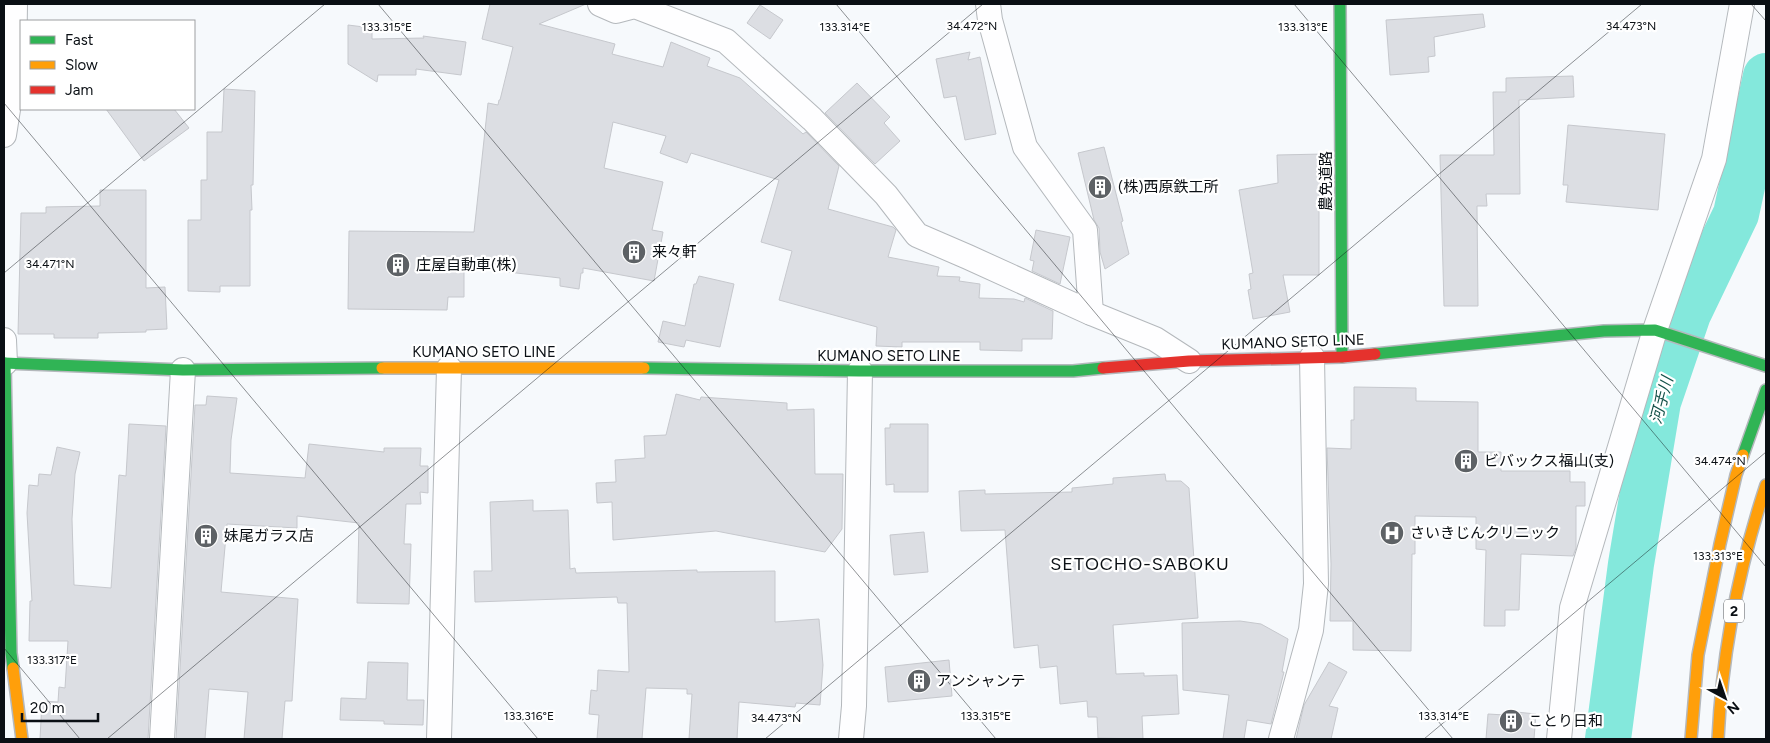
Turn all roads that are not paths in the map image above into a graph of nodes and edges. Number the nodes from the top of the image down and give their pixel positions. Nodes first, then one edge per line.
1 (15, 4) edge
2 (600, 4) edge
3 (988, 4) edge
4 (1340, 4) edge
5 (1742, 4) edge
6 (4, 135) edge
7 (1092, 313) junction
8 (1655, 330) junction
9 (4, 355) edge
10 (1312, 357) junction
11 (1342, 357) junction
12 (1189, 361) junction
13 (1766, 366) edge
14 (449, 368) junction
15 (183, 370) junction
16 (860, 371) junction
17 (1766, 390) edge
18 (1766, 485) edge
19 (22, 739) edge
20 (162, 739) edge
21 (438, 739) edge
22 (851, 739) edge
23 (1281, 739) edge
24 (1559, 739) edge
25 (1691, 739) edge
26 (1718, 739) edge

1 - 6 street
2 - 7 street
3 - 7 street
4 - 11 main road, 農免道路
5 - 8 street
7 - 12 street
8 - 11 main road, KUMANO SETO LINE
8 - 13 main road, KUMANO SETO LINE
8 - 24 street
9 - 15 main road, KUMANO SETO LINE
9 - 19 main road
10 - 11 main road, KUMANO SETO LINE
10 - 12 main road, KUMANO SETO LINE
10 - 23 street
12 - 16 main road, KUMANO SETO LINE
14 - 15 main road, KUMANO SETO LINE
14 - 16 main road, KUMANO SETO LINE
14 - 21 street
15 - 20 street
16 - 22 street
17 - 25 main road, 2
18 - 26 main road, 2

